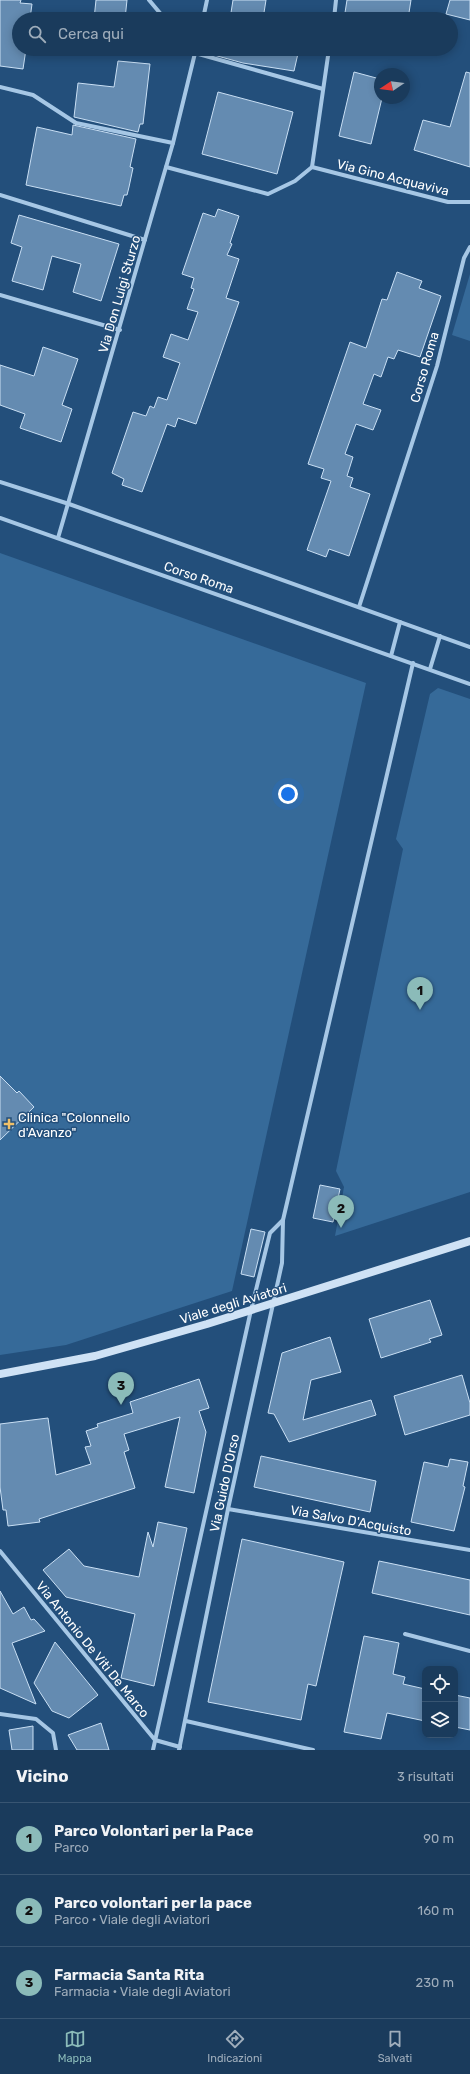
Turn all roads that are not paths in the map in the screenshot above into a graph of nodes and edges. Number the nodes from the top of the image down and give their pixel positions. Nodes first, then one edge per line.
1 (149, 0) edge
2 (207, 0) edge
3 (336, 0) edge
4 (159, 12) edge
5 (204, 12) edge
6 (335, 12) edge
7 (194, 56) edge
8 (211, 56) edge
9 (328, 56) edge
10 (0, 87) edge
11 (323, 90) junction
12 (173, 143) junction
13 (166, 167) junction
14 (312, 167) junction
15 (0, 195) edge
16 (470, 202) edge
17 (145, 240) junction
18 (470, 247) edge
19 (0, 295) edge
20 (120, 330) junction
21 (0, 482) edge
22 (69, 504) junction
23 (0, 518) edge
24 (58, 538) junction
25 (358, 608) junction
26 (400, 622) junction
27 (440, 636) junction
28 (470, 647) edge
29 (391, 656) junction
30 (413, 664) junction
31 (430, 669) junction
32 (470, 684) edge
33 (283, 1220) junction
34 (470, 1241) edge
35 (272, 1304) junction
36 (251, 1310) junction
37 (0, 1374) edge
38 (228, 1509) junction
39 (470, 1550) edge
40 (0, 1551) edge
41 (405, 1634) dead end
42 (470, 1650) edge
43 (0, 1714) edge
44 (186, 1721) junction
45 (155, 1740) junction
46 (180, 1749) edge
47 (56, 1750) edge
48 (153, 1750) edge
49 (313, 1750) edge

1 - 4 street
2 - 5 street
3 - 6 street
7 - 12 street, Via Don Luigi Sturzo
8 - 11 street
9 - 11 street
10 - 12 street
11 - 14 street
12 - 13 street, Via Don Luigi Sturzo
13 - 14 street
13 - 17 street, Via Don Luigi Sturzo
14 - 16 street, Via Gino Acquaviva
15 - 17 street
17 - 20 street, Via Don Luigi Sturzo
18 - 25 street, Corso Roma
19 - 20 street
20 - 22 street, Via Don Luigi Sturzo
21 - 22 street, Corso Roma
22 - 24 street, Via Don Luigi Sturzo
22 - 25 street, Corso Roma
23 - 24 street, Corso Roma
24 - 29 street, Corso Roma
25 - 26 street, Corso Roma
26 - 27 street, Corso Roma
26 - 29 street
27 - 28 street, Corso Roma
27 - 31 street
29 - 30 street, Corso Roma
30 - 31 street, Corso Roma
30 - 33 street, Via Guido D'Orso
31 - 32 street, Corso Roma
33 - 35 street, Via Guido D'Orso
33 - 36 street, Via Guido D'Orso
34 - 35 main road, Viale degli Aviatori
35 - 36 main road, Viale degli Aviatori
35 - 38 street, Via Guido D'Orso
36 - 37 main road, Viale degli Aviatori
36 - 45 street, Via Guido D'Orso
38 - 39 street, Via Salvo D'Acquisto
38 - 44 street, Via Guido D'Orso
40 - 45 street, Via Antonio De Viti De Marco
41 - 42 street
43 - 47 street
44 - 46 street, Via Guido D'Orso
44 - 49 street
45 - 46 street
45 - 48 street, Via Guido D'Orso

